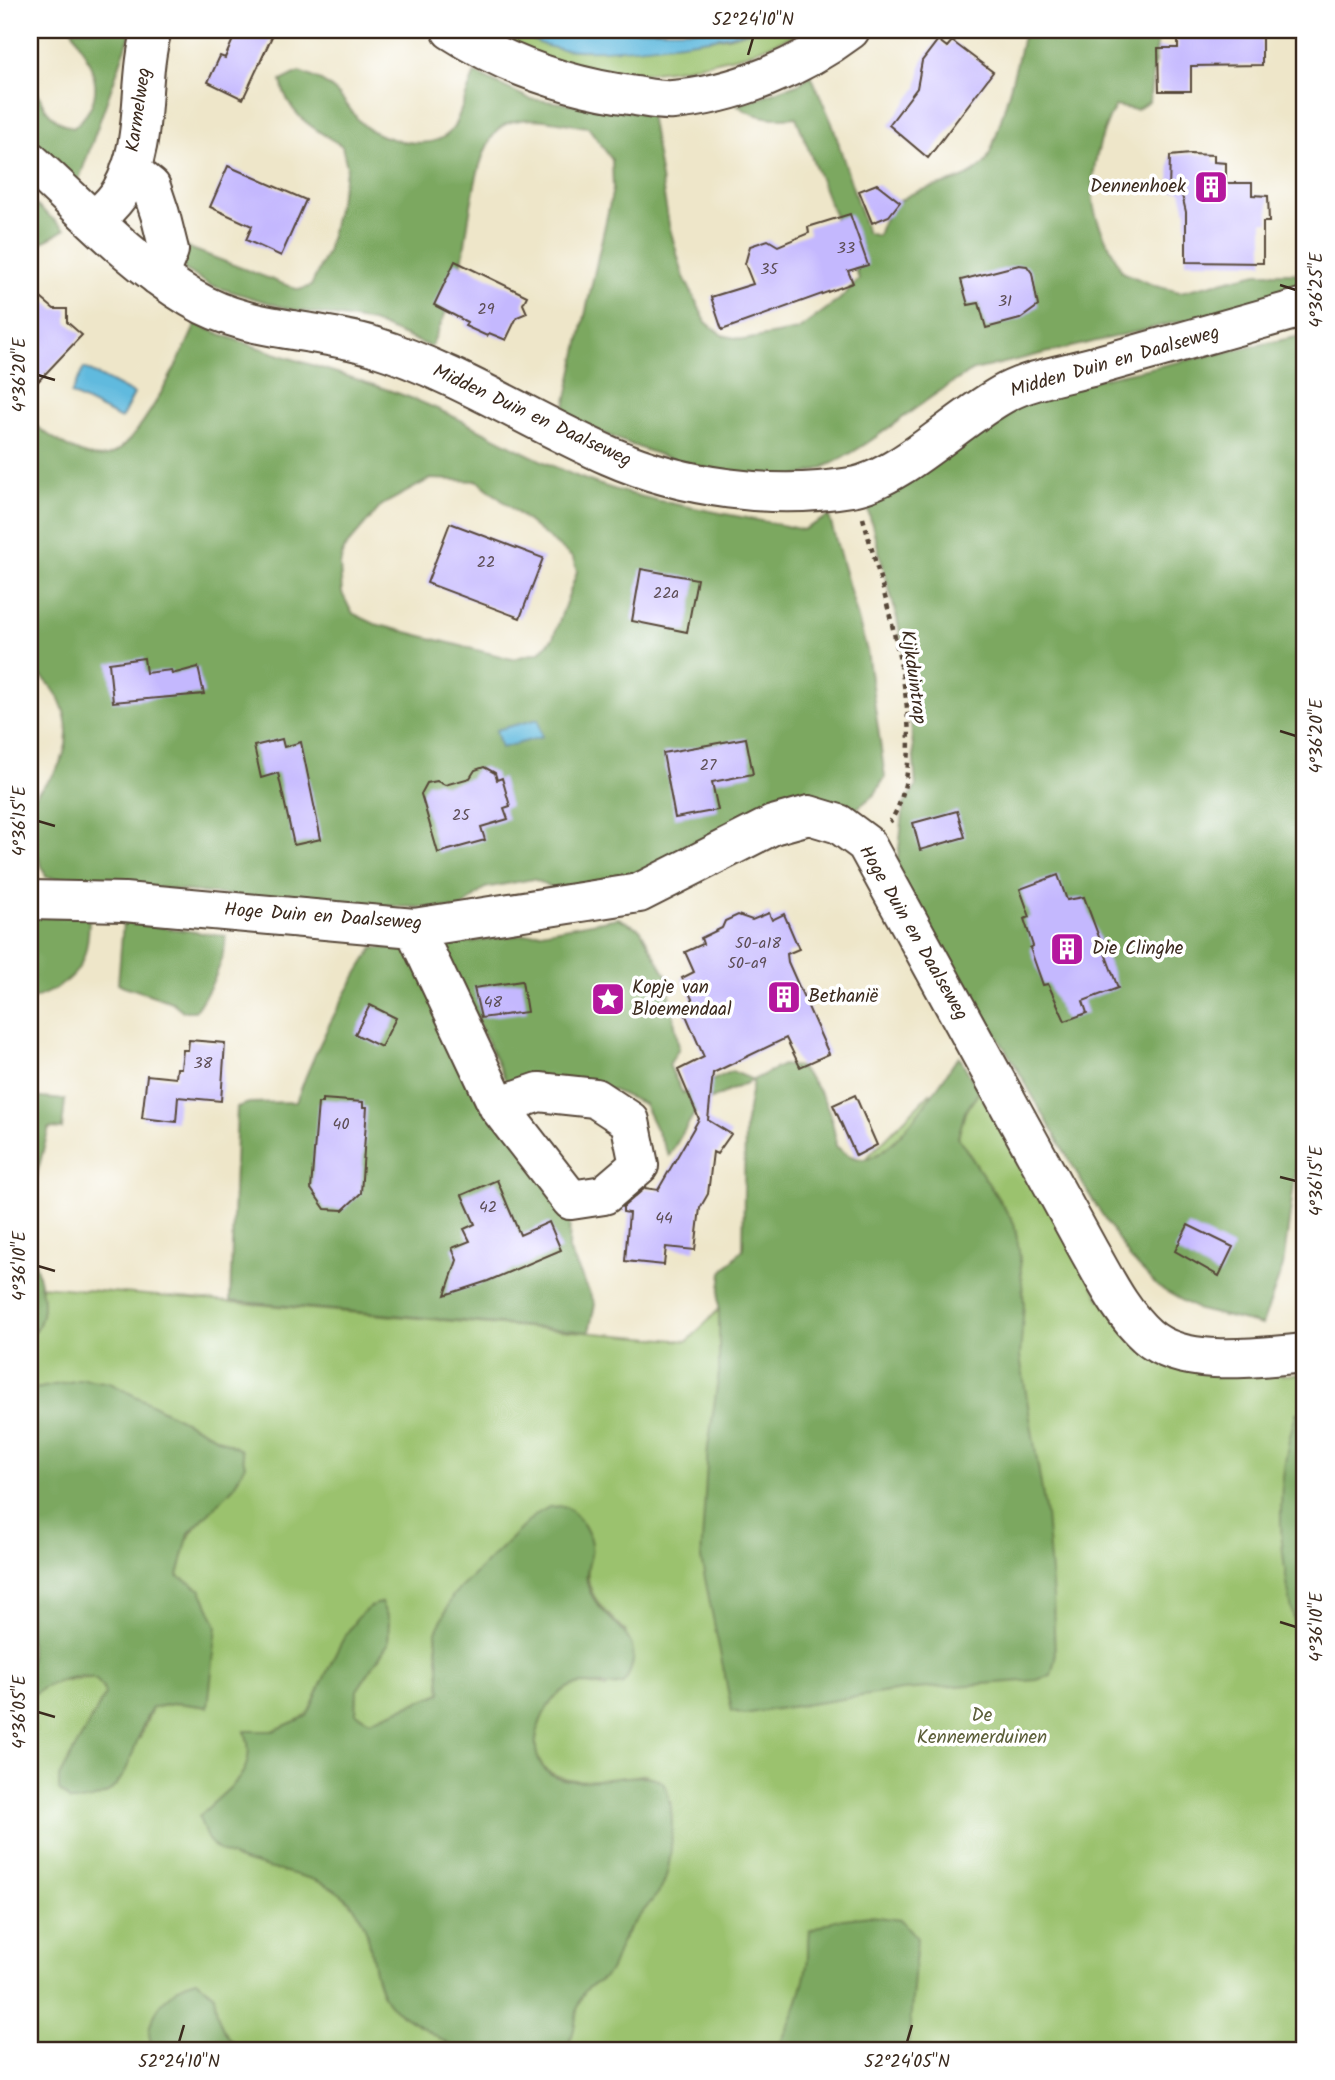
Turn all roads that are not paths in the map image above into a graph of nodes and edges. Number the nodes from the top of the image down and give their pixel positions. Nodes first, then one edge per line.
1 (152, 30) edge
2 (451, 30) edge
3 (850, 30) edge
4 (30, 161) edge
5 (130, 170) junction
6 (95, 220) junction
7 (158, 276) junction
8 (1305, 307) edge
9 (30, 900) edge
10 (414, 928) junction
11 (498, 1106) dead end
12 (1305, 1353) edge

1 - 5 street, Karmelweg
2 - 3 street
4 - 6 street, Midden Duin en Daalseweg
5 - 6 street, Karmelweg
5 - 7 street
6 - 7 street, Midden Duin en Daalseweg
7 - 8 street, Midden Duin en Daalseweg
9 - 10 street, Hoge Duin en Daalseweg
10 - 11 street
10 - 12 street, Hoge Duin en Daalseweg

